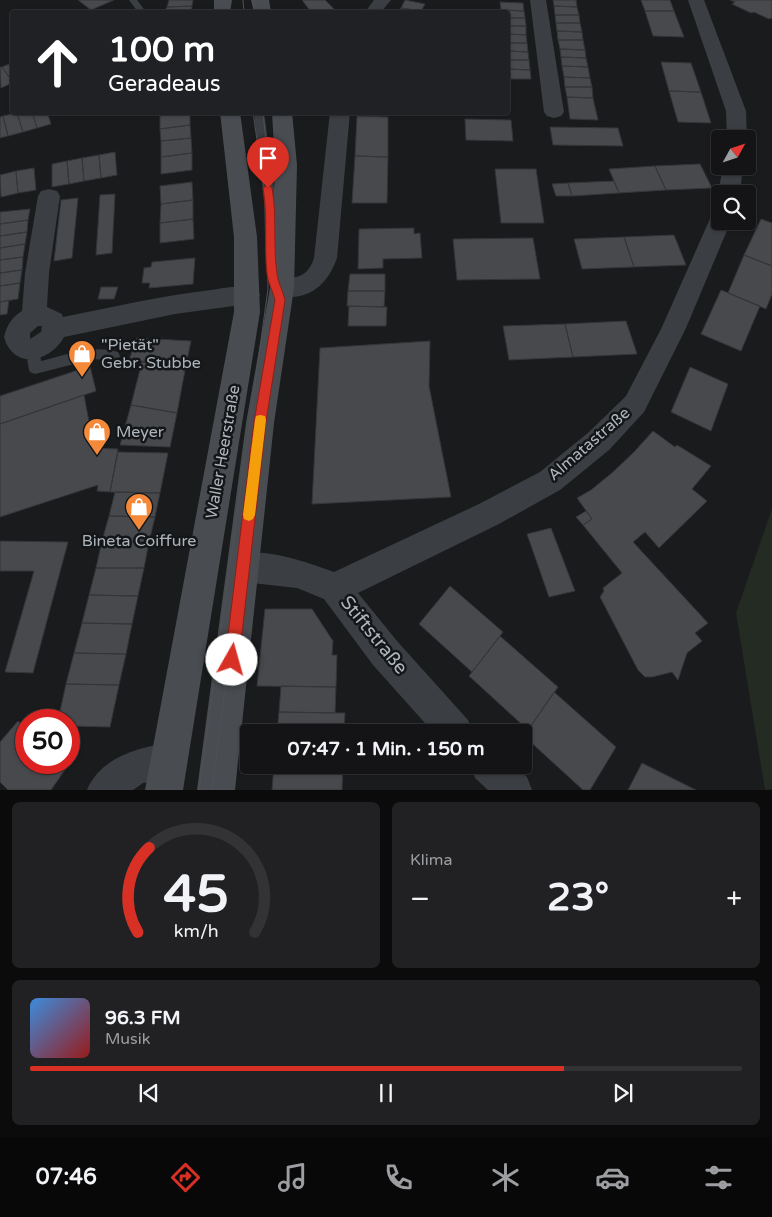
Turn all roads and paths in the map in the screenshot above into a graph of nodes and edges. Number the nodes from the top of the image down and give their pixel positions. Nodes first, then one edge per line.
1 (538, 0) edge
2 (696, 0) edge
3 (554, 112) dead end
4 (230, 115) edge
5 (258, 115) edge
6 (282, 115) edge
7 (340, 115) edge
8 (737, 130) edge
9 (49, 196) dead end
10 (716, 230) edge
11 (278, 288) junction
12 (248, 295) junction
13 (34, 316) junction
14 (55, 329) junction
15 (34, 348) junction
16 (113, 356) dead end
17 (243, 567) junction
18 (336, 588) junction
19 (449, 724) edge
20 (497, 774) edge
21 (166, 775) edge
22 (105, 790) edge
23 (205, 790) edge
24 (216, 790) edge
25 (514, 790) edge

1 - 3 street
2 - 8 street
4 - 12 main road, Waller Heerstraße
5 - 11 lane
6 - 11 main road, Waller Heerstraße
7 - 11 street
9 - 13 street
10 - 18 street, Almatastraße
11 - 17 main road, Waller Heerstraße
11 - 23 lane
12 - 14 street
12 - 21 main road, Waller Heerstraße
13 - 14 street
13 - 15 street
14 - 15 street
15 - 16 lane
17 - 18 street, Stiftstraße
17 - 24 main road, Waller Heerstraße
18 - 19 street, Stiftstraße
20 - 25 street
21 - 22 street

